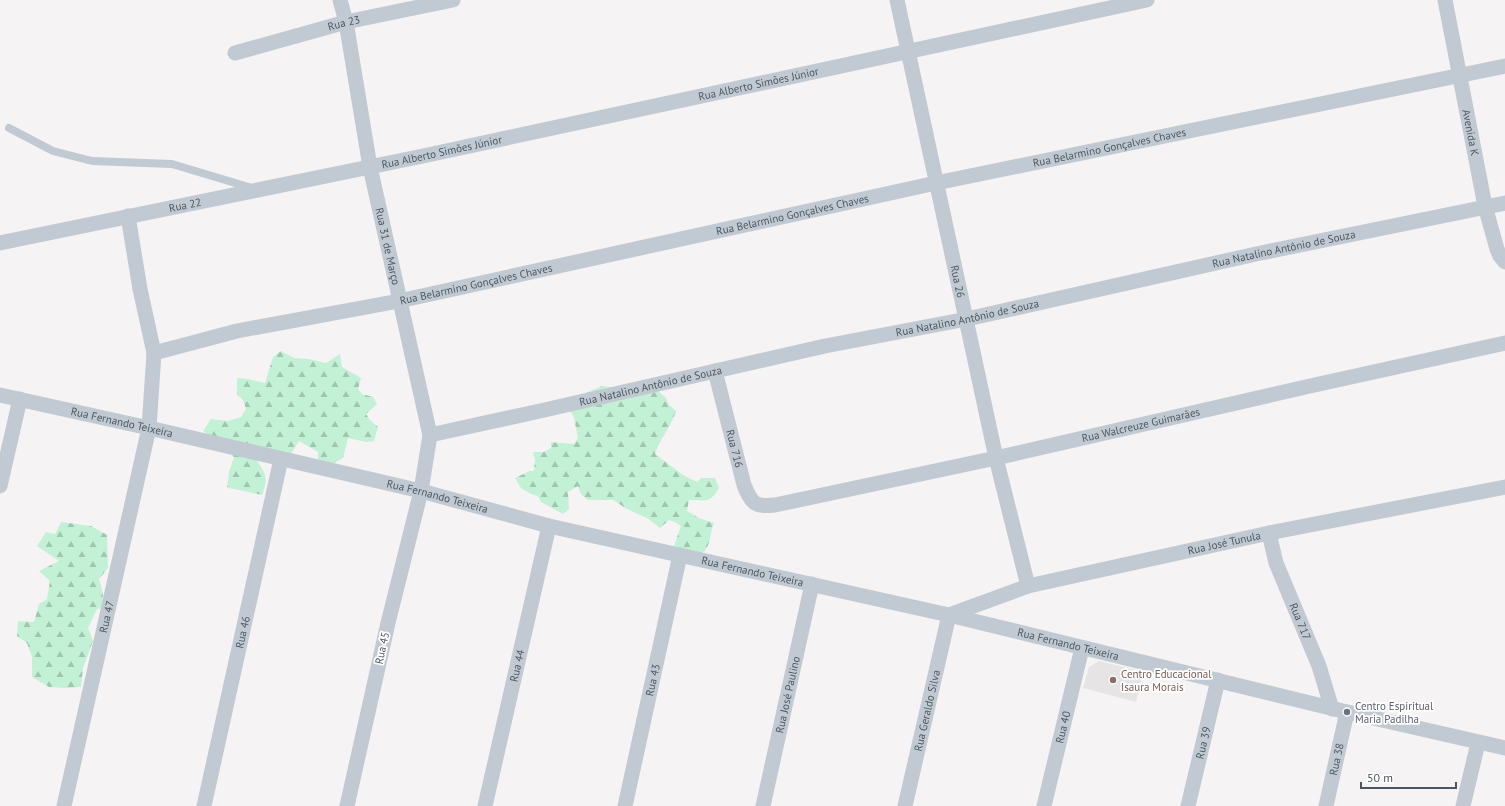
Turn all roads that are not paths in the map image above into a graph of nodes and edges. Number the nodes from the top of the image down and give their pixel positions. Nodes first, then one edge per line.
1 (340, 0) edge
2 (453, 0) edge
3 (897, 0) edge
4 (1148, 0) edge
5 (1445, 0) edge
6 (346, 22) junction
7 (909, 52) junction
8 (235, 53) dead end
9 (1505, 66) edge
10 (1459, 76) junction
11 (9, 128) dead end
12 (370, 167) junction
13 (936, 183) junction
14 (257, 190) junction
15 (1505, 203) edge
16 (1485, 206) junction
17 (128, 216) junction
18 (0, 243) edge
19 (1505, 262) edge
20 (399, 301) junction
21 (967, 319) junction
22 (1505, 343) edge
23 (154, 353) junction
24 (715, 372) junction
25 (0, 395) edge
26 (20, 399) junction
27 (149, 428) junction
28 (430, 435) junction
29 (996, 458) junction
30 (281, 459) junction
31 (0, 486) edge
32 (1505, 487) edge
33 (421, 491) junction
34 (775, 505) joint
35 (549, 526) junction
36 (1269, 533) junction
37 (680, 554) junction
38 (812, 584) junction
39 (1028, 586) junction
40 (949, 615) junction
41 (1082, 648) junction
42 (1218, 680) junction
43 (1332, 708) junction
44 (1347, 712) junction
45 (1478, 743) junction
46 (1505, 748) edge
47 (64, 806) edge
48 (204, 806) edge
49 (347, 806) edge
50 (485, 806) edge
51 (625, 806) edge
52 (763, 806) edge
53 (905, 806) edge
54 (1044, 806) edge
55 (1188, 806) edge
56 (1326, 806) edge
57 (1463, 806) edge

1 - 6 street, Rua 31 de Março
2 - 6 street, Rua 23
3 - 7 street, Rua 26
4 - 7 street, Rua Alberto Simões Júnior
5 - 10 street, Avenida K
6 - 8 street, Rua 23
6 - 12 street, Rua 31 de Março
7 - 12 street, Rua Alberto Simões Júnior
7 - 13 street, Rua 26
9 - 10 street, Rua Belarmino Gonçalves Chaves
10 - 13 street, Rua Belarmino Gonçalves Chaves
10 - 16 street, Avenida K
11 - 14 lane
12 - 14 street, Rua 22
12 - 20 street, Rua 31 de Março
13 - 20 street, Rua Belarmino Gonçalves Chaves
13 - 21 street, Rua 26
14 - 17 street, Rua 22
15 - 16 street, Rua Natalino Antônio de Souza
16 - 19 street, Avenida K
16 - 21 street, Rua Natalino Antônio de Souza
17 - 18 street, Rua 22
17 - 23 street
20 - 23 street, Rua Belarmino Gonçalves Chaves
20 - 28 street, Rua 31 de Março
21 - 24 street, Rua Natalino Antônio de Souza
21 - 29 street, Rua 26
22 - 29 street, Rua Walcreuze Guimarães
23 - 27 street
24 - 28 street, Rua Natalino Antônio de Souza
24 - 34 street, Rua 716
25 - 26 street, Rua Fernando Teixeira
26 - 27 street, Rua Fernando Teixeira
26 - 31 street
27 - 30 street, Rua Fernando Teixeira
27 - 47 street, Rua 47
28 - 33 street, Rua 31 de Março
29 - 34 street, Rua Walcreuze Guimarães
29 - 39 street, Rua 26
30 - 33 street, Rua Fernando Teixeira
30 - 48 street, Rua 46
32 - 36 street, Rua José Tunula
33 - 35 street, Rua Fernando Teixeira
33 - 49 street, Rua 45
35 - 37 street, Rua Fernando Teixeira
35 - 50 street, Rua 44
36 - 39 street, Rua José Tunula
36 - 43 street, Rua 717
37 - 38 street, Rua Fernando Teixeira
37 - 51 street, Rua 43
38 - 40 street, Rua Fernando Teixeira
38 - 52 street, Rua José Paulino
39 - 40 street, Rua José Tunula
40 - 41 street, Rua Fernando Teixeira
40 - 53 street, Rua Geraldo Silva
41 - 42 street, Rua Fernando Teixeira
41 - 54 street, Rua 40
42 - 43 street, Rua Fernando Teixeira
42 - 55 street, Rua 39
43 - 44 street, Rua Fernando Teixeira
44 - 45 street, Rua Fernando Teixeira
44 - 56 street, Rua 38
45 - 46 street, Rua Fernando Teixeira
45 - 57 street

